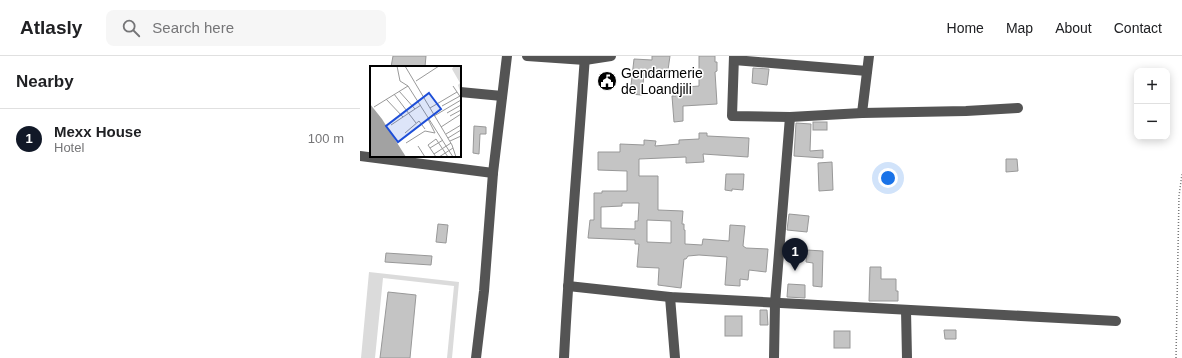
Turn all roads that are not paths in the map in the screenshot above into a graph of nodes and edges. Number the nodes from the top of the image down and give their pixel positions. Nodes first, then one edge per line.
1 (507, 56) edge
2 (527, 56) edge
3 (611, 56) edge
4 (869, 56) edge
5 (585, 58) edge
6 (734, 58) edge
7 (867, 71) junction
8 (461, 92) edge
9 (502, 96) junction
10 (1018, 108) dead end
11 (862, 113) junction
12 (790, 117) junction
13 (360, 156) edge
14 (492, 173) junction
15 (568, 286) junction
16 (670, 297) junction
17 (775, 303) junction
18 (906, 310) junction
19 (1116, 321) dead end
20 (476, 358) edge
21 (564, 358) edge
22 (675, 358) edge
23 (774, 358) edge
24 (907, 358) edge

1 - 9 street
2 - 5 street
3 - 5 street
4 - 7 street
5 - 15 street
6 - 7 street
6 - 12 street
7 - 11 street
8 - 9 street
9 - 14 street
10 - 11 street
11 - 12 street
12 - 17 street
13 - 14 street
14 - 20 street
15 - 16 street
15 - 21 street
16 - 17 street
16 - 22 street
17 - 18 street
17 - 23 street
18 - 19 street
18 - 24 street

